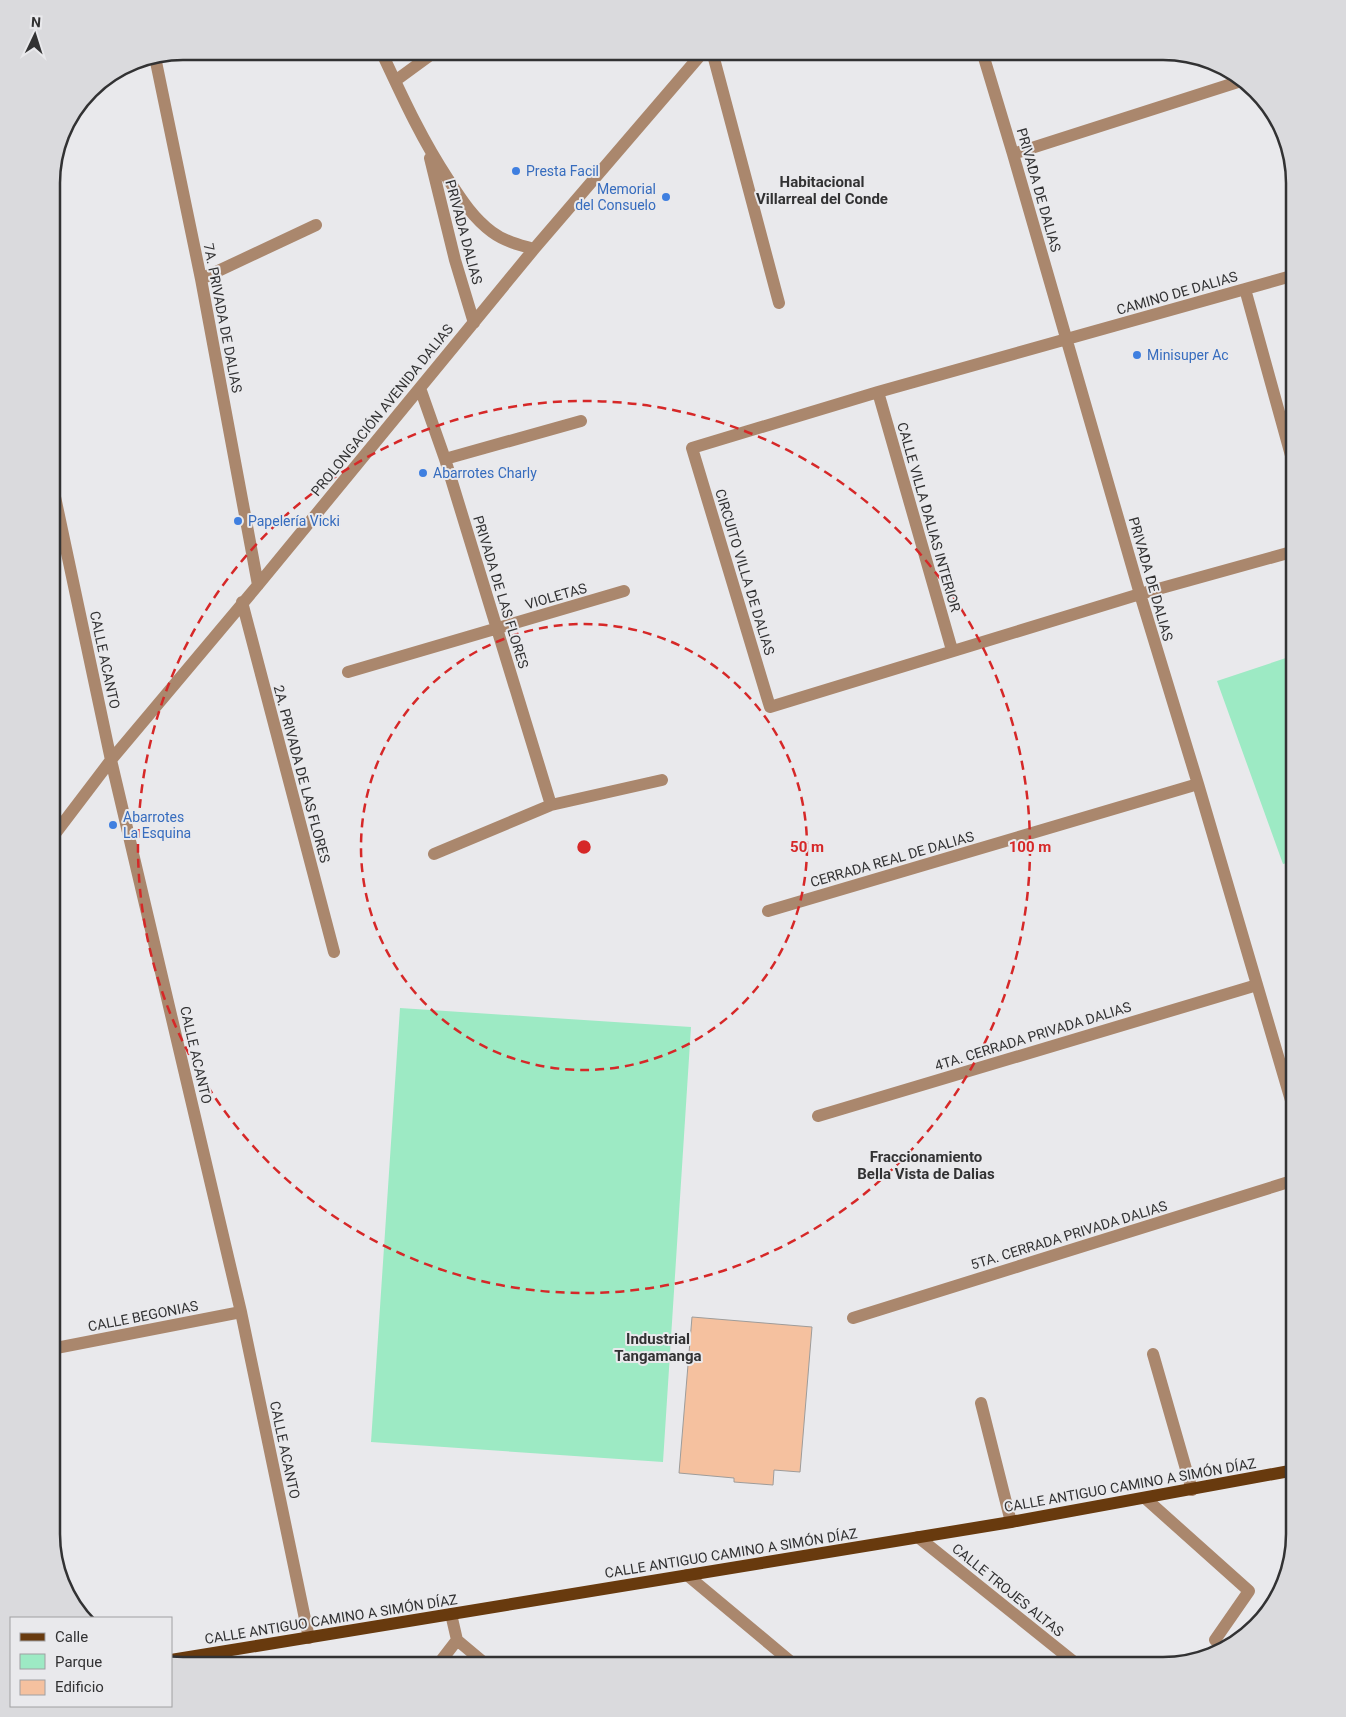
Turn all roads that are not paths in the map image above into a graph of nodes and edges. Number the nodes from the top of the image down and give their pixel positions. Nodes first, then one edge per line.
1 (385, 60) edge
2 (424, 60) edge
3 (696, 60) edge
4 (714, 60) edge
5 (984, 60) edge
6 (155, 63) edge
7 (395, 81) junction
8 (1235, 83) edge
9 (428, 148) junction
10 (1013, 154) junction
11 (316, 225) dead end
12 (534, 249) junction
13 (1286, 278) edge
14 (201, 280) junction
15 (1245, 289) junction
16 (779, 303) dead end
17 (474, 323) junction
18 (1066, 339) junction
19 (420, 388) junction
20 (878, 392) junction
21 (582, 421) dead end
22 (1286, 437) edge
23 (445, 459) junction
24 (60, 516) edge
25 (1286, 553) edge
26 (258, 585) junction
27 (624, 591) dead end
28 (1140, 594) junction
29 (242, 602) junction
30 (496, 629) junction
31 (952, 650) junction
32 (348, 672) dead end
33 (111, 760) junction
34 (662, 780) dead end
35 (1198, 784) junction
36 (551, 805) junction
37 (60, 827) edge
38 (434, 854) dead end
39 (768, 911) dead end
40 (334, 952) dead end
41 (1257, 985) junction
42 (1286, 1083) edge
43 (818, 1116) dead end
44 (1286, 1183) edge
45 (241, 1312) junction
46 (853, 1318) dead end
47 (60, 1348) edge
48 (1154, 1354) dead end
49 (981, 1403) dead end
50 (1286, 1472) edge
51 (1192, 1490) junction
52 (1145, 1498) junction
53 (1011, 1522) junction
54 (918, 1537) junction
55 (687, 1575) junction
56 (451, 1614) junction
57 (309, 1638) junction
58 (457, 1640) junction
59 (1215, 1640) dead end
60 (190, 1657) edge
61 (444, 1657) edge
62 (477, 1657) edge
63 (785, 1657) edge
64 (1068, 1657) edge

1 - 7 street, PRIVADA DALIAS
2 - 7 street
3 - 12 street, PROLONGACIÓN AVENIDA DALIAS
4 - 16 street
5 - 10 street, PRIVADA DE DALIAS
6 - 14 street, 7A. PRIVADA DE DALIAS
7 - 9 street, PRIVADA DALIAS
8 - 10 street
9 - 12 street, PRIVADA DALIAS
9 - 17 street, PRIVADA DALIAS
10 - 18 street, PRIVADA DE DALIAS
11 - 14 street
12 - 17 street, PROLONGACIÓN AVENIDA DALIAS
13 - 15 street, CAMINO DE DALIAS
14 - 26 street, 7A. PRIVADA DE DALIAS
15 - 18 street, CAMINO DE DALIAS
15 - 22 street
17 - 19 street, PROLONGACIÓN AVENIDA DALIAS
18 - 20 street, CIRCUITO VILLA DE DALIAS
18 - 28 street, PRIVADA DE DALIAS
19 - 23 street, PRIVADA DE LAS FLORES
19 - 26 street, PROLONGACIÓN AVENIDA DALIAS
20 - 31 street, CALLE VILLA DALIAS INTERIOR
20 - 31 street, CIRCUITO VILLA DE DALIAS
21 - 23 street
23 - 30 street, PRIVADA DE LAS FLORES
24 - 33 street, CALLE ACANTO
25 - 28 street, CIRCUITO VILLA DE DALIAS
26 - 29 street, PROLONGACIÓN AVENIDA DALIAS
27 - 30 street, VIOLETAS
28 - 31 street, CIRCUITO VILLA DE DALIAS
28 - 35 street, PRIVADA DE DALIAS
29 - 33 street, PROLONGACIÓN AVENIDA DALIAS
29 - 40 street, 2A. PRIVADA DE LAS FLORES
30 - 32 street, VIOLETAS
30 - 36 street, PRIVADA DE LAS FLORES
33 - 37 street, PROLONGACIÓN AVENIDA DALIAS
33 - 45 street, CALLE ACANTO
34 - 36 street
35 - 39 street, CERRADA REAL DE DALIAS
35 - 41 street, PRIVADA DE DALIAS
36 - 38 street
41 - 42 street, PRIVADA DE DALIAS
41 - 43 street, 4TA. CERRADA PRIVADA DALIAS
44 - 46 street, 5TA. CERRADA PRIVADA DALIAS
45 - 47 street, CALLE BEGONIAS
45 - 57 street, CALLE ACANTO
48 - 51 street
49 - 53 street
50 - 51 main road, CALLE ANTIGUO CAMINO A SIMÓN DÍAZ
51 - 52 main road, CALLE ANTIGUO CAMINO A SIMÓN DÍAZ
52 - 53 main road, CALLE ANTIGUO CAMINO A SIMÓN DÍAZ
52 - 59 street
53 - 54 main road, CALLE ANTIGUO CAMINO A SIMÓN DÍAZ
54 - 55 main road, CALLE ANTIGUO CAMINO A SIMÓN DÍAZ
54 - 64 street, CALLE TROJES ALTAS
55 - 56 main road, CALLE ANTIGUO CAMINO A SIMÓN DÍAZ
55 - 63 street
56 - 57 main road, CALLE ANTIGUO CAMINO A SIMÓN DÍAZ
56 - 58 street
57 - 60 main road, CALLE ANTIGUO CAMINO A SIMÓN DÍAZ
58 - 61 street
58 - 62 street

